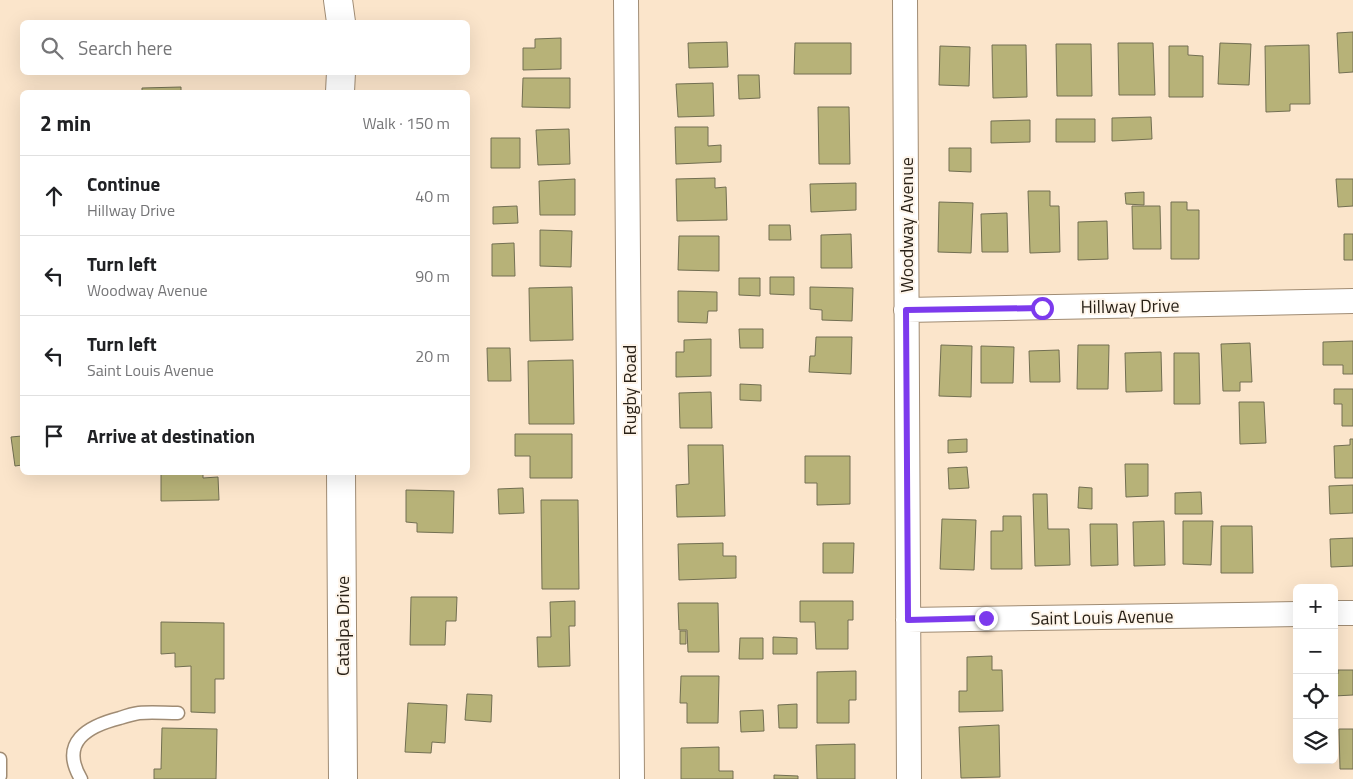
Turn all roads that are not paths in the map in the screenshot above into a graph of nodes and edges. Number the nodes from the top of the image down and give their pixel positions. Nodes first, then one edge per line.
1 (338, 0) edge
2 (626, 0) edge
3 (905, 0) edge
4 (341, 20) edge
5 (341, 75) edge
6 (340, 90) edge
7 (1353, 301) edge
8 (906, 310) junction
9 (341, 475) edge
10 (1338, 613) edge
11 (1353, 613) edge
12 (1293, 614) edge
13 (908, 620) junction
14 (178, 713) dead end
15 (0, 759) edge
16 (0, 776) edge
17 (81, 779) edge
18 (343, 779) edge
19 (632, 779) edge
20 (910, 779) edge

1 - 4 street
2 - 19 street, Rugby Road
3 - 8 street, Woodway Avenue
5 - 6 street
7 - 8 street, Hillway Drive
8 - 13 street, Woodway Avenue
9 - 18 street, Catalpa Drive
10 - 11 street
12 - 13 street, Saint Louis Avenue
13 - 20 street, Woodway Avenue
14 - 17 lane
15 - 16 lane

